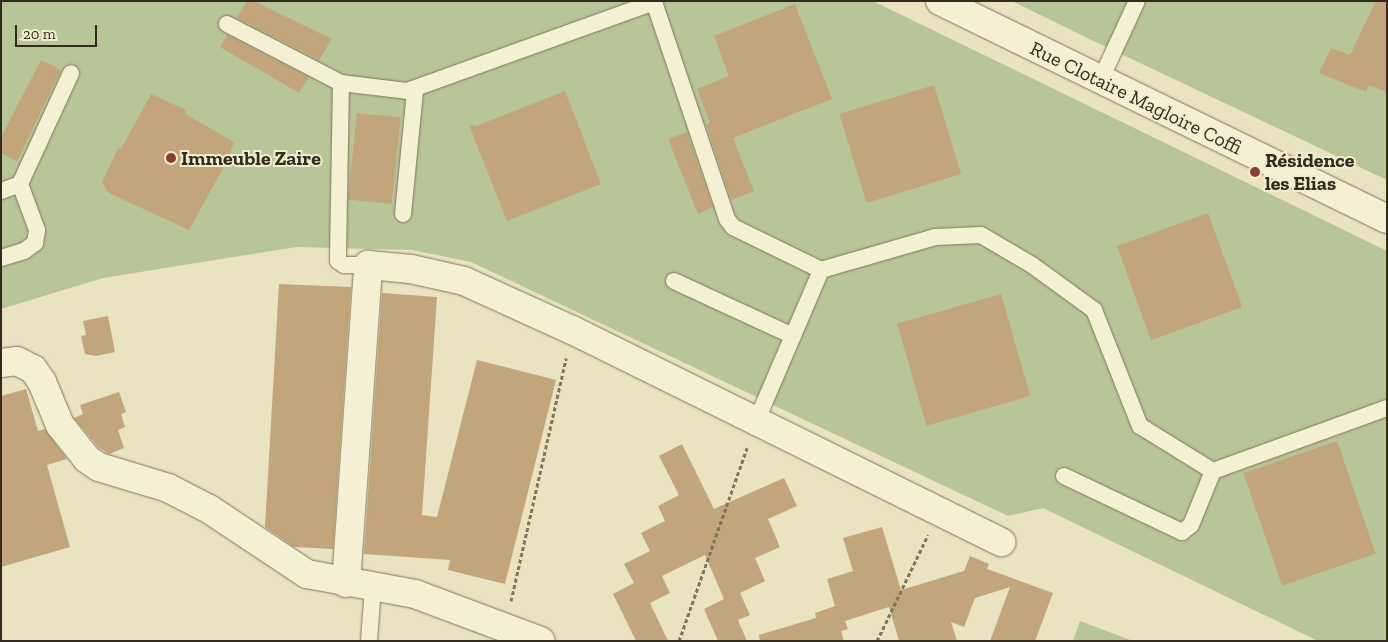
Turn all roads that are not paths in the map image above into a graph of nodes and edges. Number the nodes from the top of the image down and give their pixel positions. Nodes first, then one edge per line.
1 (940, 1) edge
2 (1137, 1) edge
3 (654, 2) edge
4 (227, 24) dead end
5 (71, 72) dead end
6 (1100, 81) junction
7 (341, 83) junction
8 (415, 91) junction
9 (20, 184) junction
10 (1, 191) edge
11 (403, 214) dead end
12 (1387, 219) edge
13 (1, 258) edge
14 (368, 265) junction
15 (821, 270) junction
16 (674, 281) dead end
17 (793, 336) junction
18 (1, 363) edge
19 (1387, 408) edge
20 (756, 422) junction
21 (1213, 471) junction
22 (1064, 476) dead end
23 (1000, 542) dead end
24 (346, 583) junction
25 (373, 587) junction
26 (369, 641) edge
27 (541, 641) edge

1 - 6 street, Rue Clotaire Magloire Coffi
2 - 6 lane
3 - 8 lane
3 - 15 lane
4 - 7 lane
5 - 9 lane
6 - 12 street, Rue Clotaire Magloire Coffi
7 - 8 lane
7 - 14 lane
8 - 11 lane
9 - 10 lane
9 - 13 lane
14 - 20 street
14 - 24 street
15 - 17 lane
15 - 21 lane
16 - 17 lane
17 - 20 lane
18 - 24 street
19 - 21 lane
20 - 23 street
21 - 22 lane
24 - 25 street
25 - 26 lane
25 - 27 street

